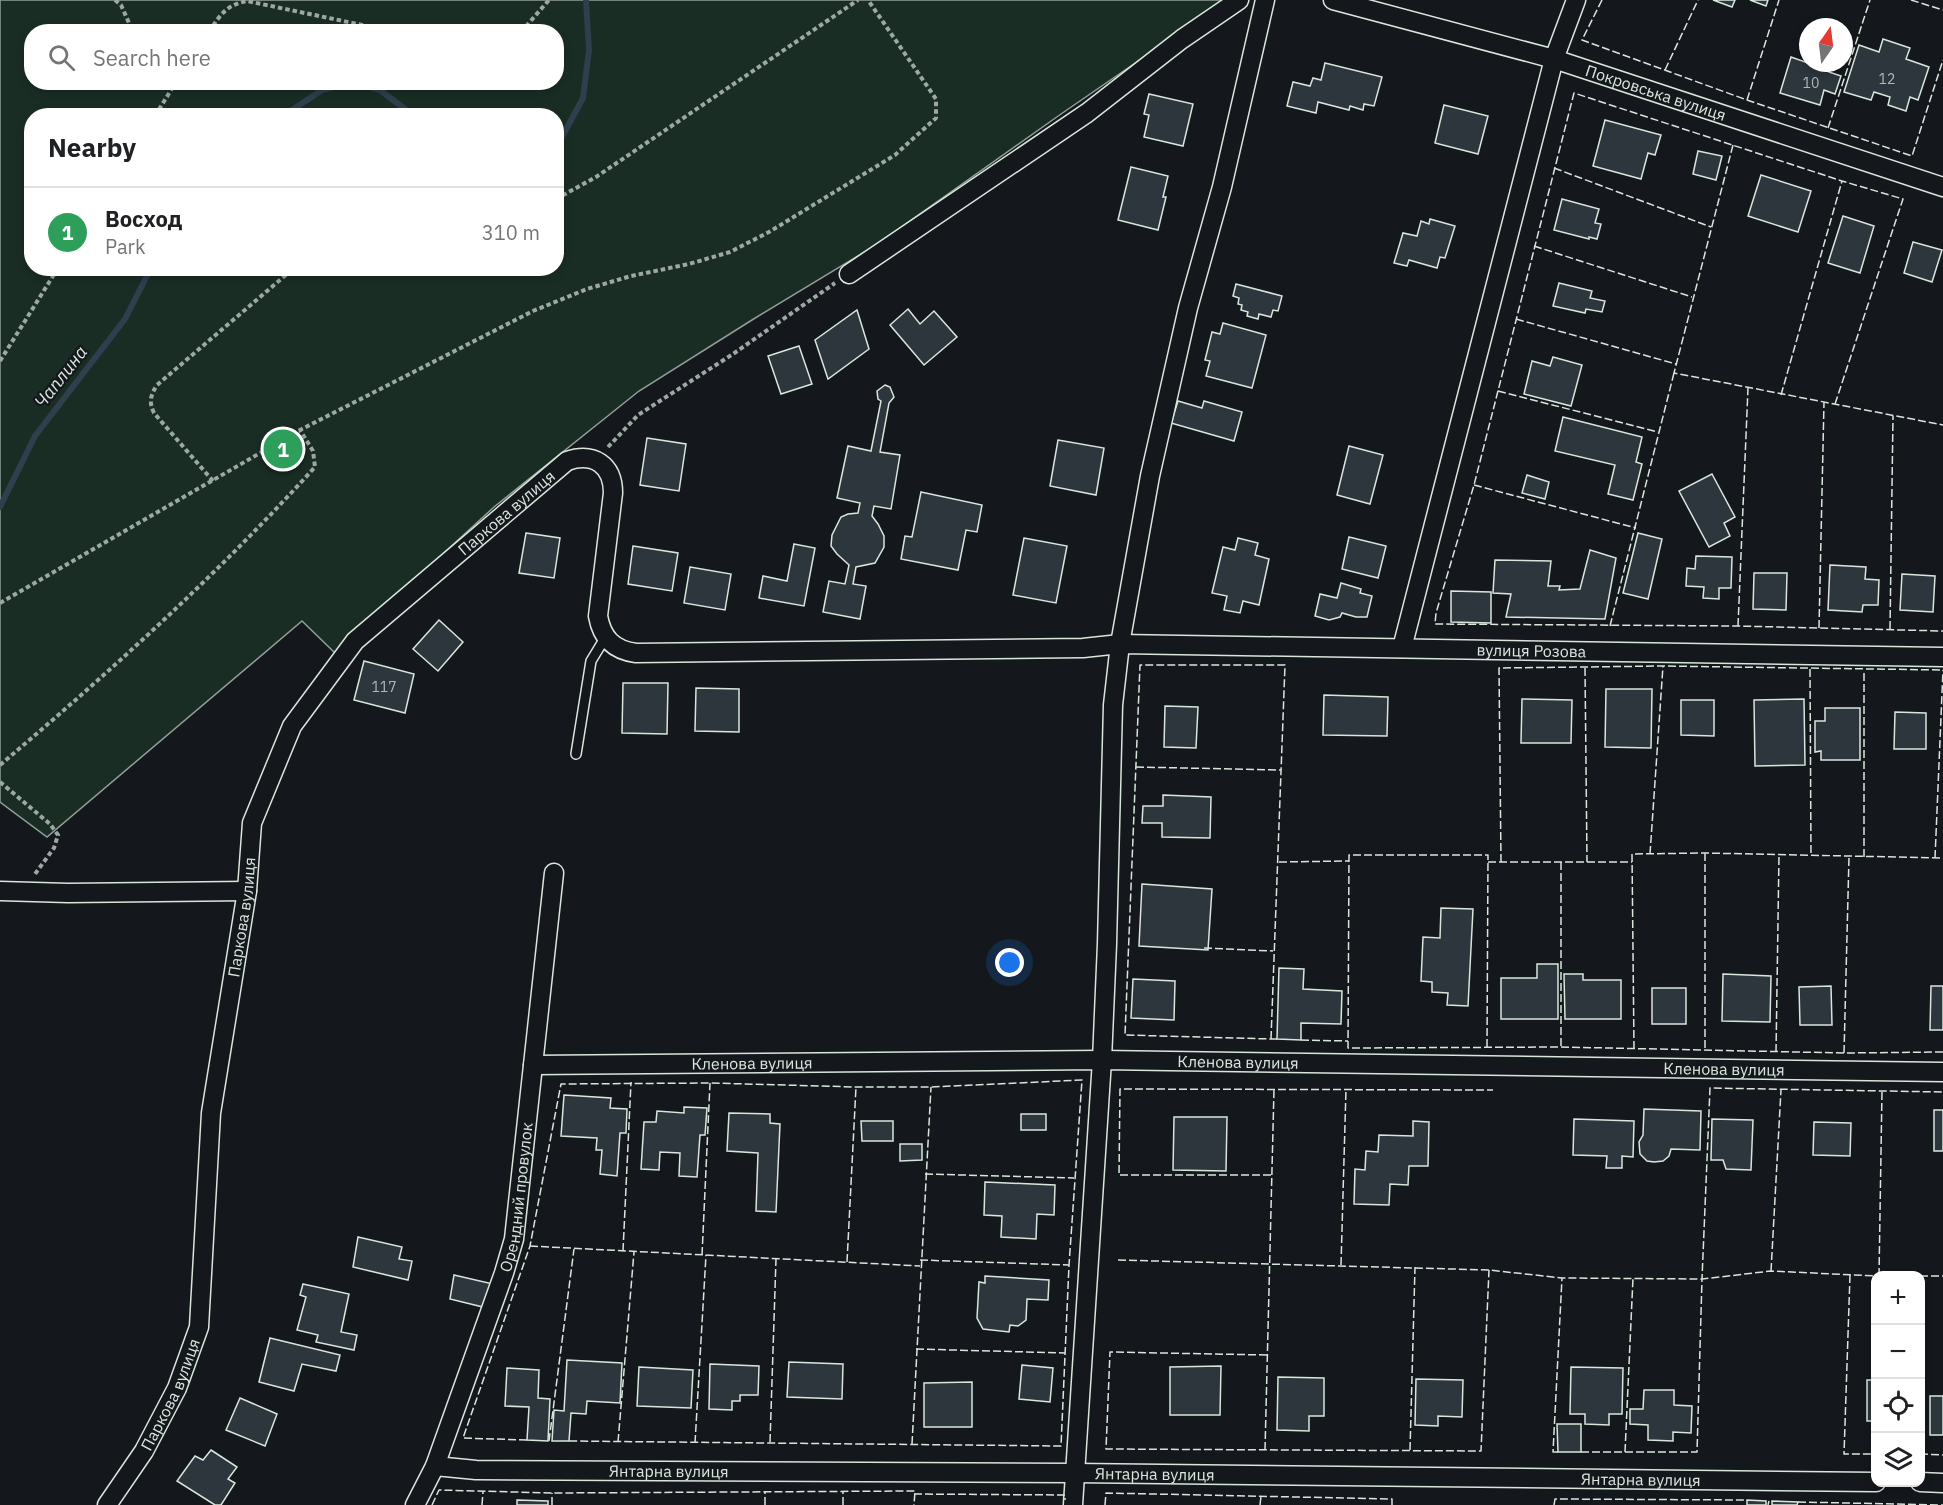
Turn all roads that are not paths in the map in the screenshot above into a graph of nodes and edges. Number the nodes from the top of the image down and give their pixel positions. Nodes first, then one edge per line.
1 (1239, 0) edge
2 (1265, 0) edge
3 (1333, 0) edge
4 (1576, 0) edge
5 (1554, 59) junction
6 (1943, 187) edge
7 (849, 274) road end
8 (605, 638) junction
9 (1120, 644) junction
10 (1402, 648) junction
11 (1943, 657) edge
12 (576, 754) dead end
13 (554, 873) dead end
14 (0, 891) edge
15 (247, 891) junction
16 (1102, 1060) junction
17 (533, 1065) junction
18 (1943, 1072) edge
19 (435, 1466) junction
20 (1074, 1473) junction
21 (1871, 1482) edge
22 (1925, 1482) edge
23 (1943, 1483) edge
24 (107, 1505) edge
25 (415, 1505) edge
26 (1073, 1505) edge

1 - 7 street
2 - 9 street
3 - 5 street, Покровська вулиця
4 - 5 street
5 - 6 street, Покровська вулиця
5 - 10 street
8 - 9 street, вулиця Розова
8 - 12 lane
8 - 15 street, Паркова вулиця
9 - 10 street, вулиця Розова
9 - 16 street
10 - 11 street, вулиця Розова
13 - 17 street, Орендний провулок
14 - 15 street
15 - 24 street, Паркова вулиця
16 - 17 street, Кленова вулиця
16 - 18 street, Кленова вулиця
16 - 20 street
17 - 19 street, Орендний провулок
19 - 20 street, Янтарна вулиця
19 - 25 street, Орендний провулок
20 - 21 street, Янтарна вулиця
20 - 26 street
22 - 23 street

